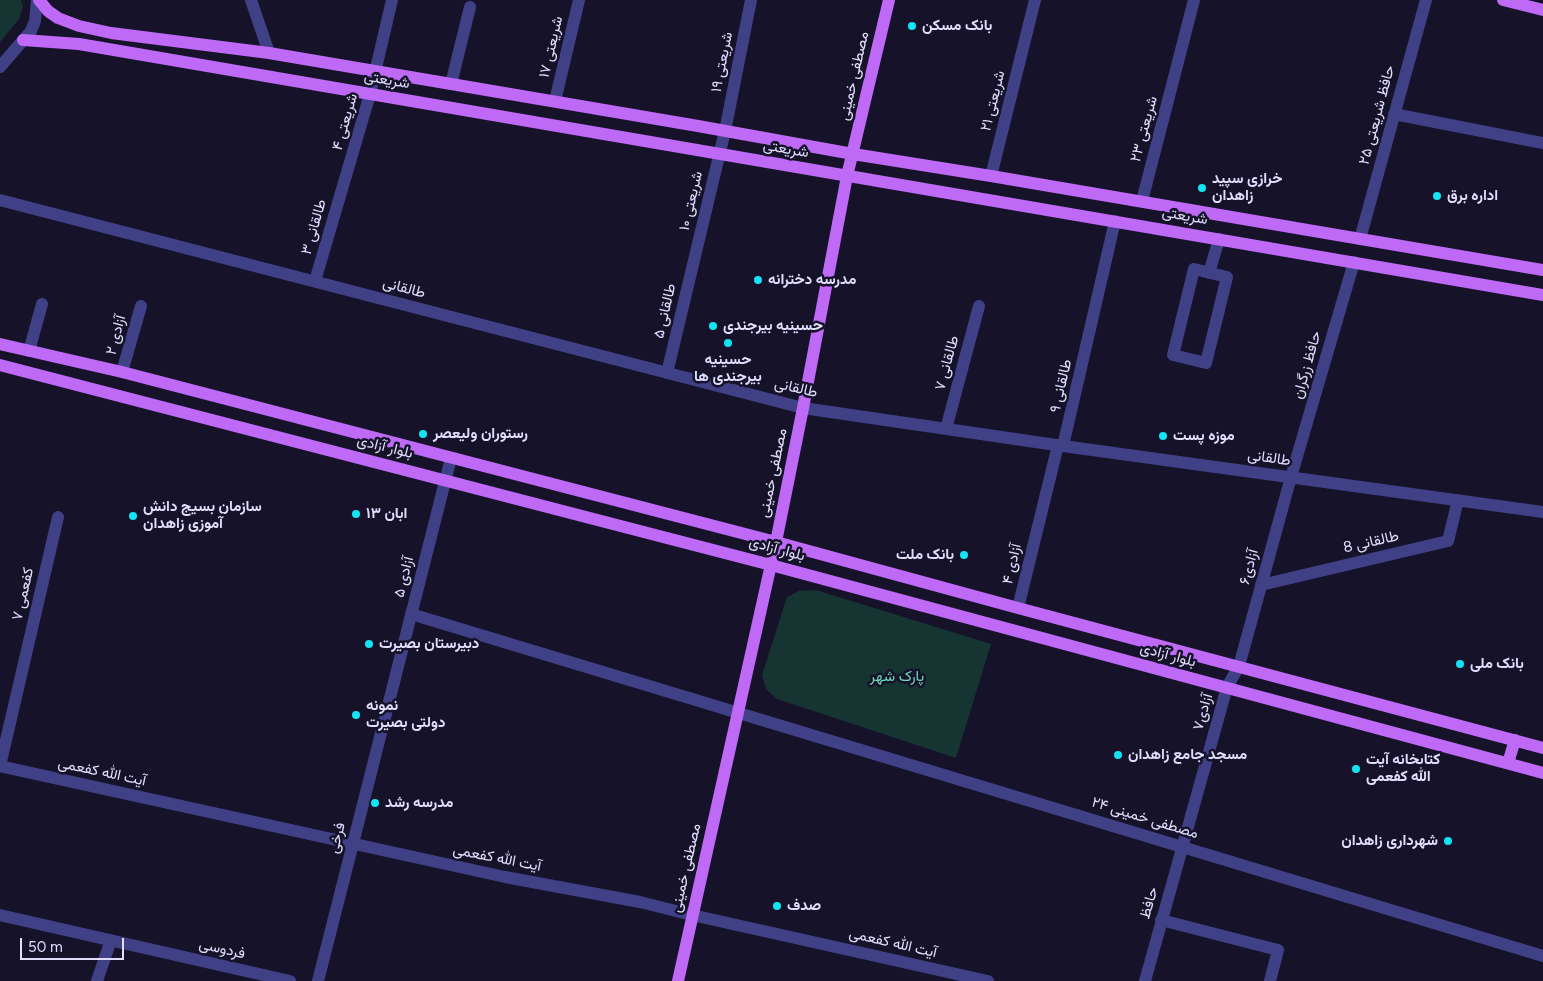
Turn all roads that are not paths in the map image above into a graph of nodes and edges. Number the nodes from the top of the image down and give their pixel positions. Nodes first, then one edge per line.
1 (38, 0) edge
2 (251, 0) edge
3 (392, 0) edge
4 (578, 0) edge
5 (751, 0) edge
6 (889, 0) edge
7 (1035, 0) edge
8 (1194, 0) edge
9 (1426, 0) edge
10 (1503, 0) edge
11 (470, 7) dead end
12 (1543, 10) edge
13 (79, 26) junction
14 (23, 40) junction
15 (79, 44) junction
16 (269, 53) junction
17 (0, 67) edge
18 (375, 70) junction
19 (451, 84) junction
20 (370, 94) junction
21 (555, 101) junction
22 (1394, 114) junction
23 (725, 131) junction
24 (1543, 143) edge
25 (719, 154) junction
26 (853, 154) junction
27 (848, 176) junction
28 (991, 176) junction
29 (344, 181) joint
30 (0, 200) edge
31 (1142, 201) junction
32 (1115, 221) junction
33 (1219, 238) junction
34 (1360, 238) junction
35 (695, 256) joint
36 (1354, 262) junction
37 (1543, 270) edge
38 (1209, 273) junction
39 (316, 282) junction
40 (1543, 295) edge
41 (42, 304) dead end
42 (141, 306) dead end
43 (979, 306) dead end
44 (0, 344) edge
45 (29, 351) junction
46 (0, 365) edge
47 (122, 372) junction
48 (667, 372) junction
49 (803, 408) junction
50 (946, 429) junction
51 (1060, 446) junction
52 (451, 458) junction
53 (1291, 477) junction
54 (445, 479) junction
55 (1458, 500) junction
56 (1543, 512) edge
57 (58, 517) dead end
58 (1038, 527) joint
59 (776, 542) junction
60 (771, 564) junction
61 (1261, 585) junction
62 (1018, 608) junction
63 (411, 614) junction
64 (1239, 666) junction
65 (1227, 687) junction
66 (388, 704) joint
67 (738, 712) junction
68 (1515, 740) junction
69 (1543, 748) edge
70 (1508, 763) junction
71 (0, 766) edge
72 (1543, 773) edge
73 (1185, 833) joint
74 (353, 844) junction
75 (1182, 846) junction
76 (0, 915) edge
77 (692, 915) junction
78 (1161, 920) junction
79 (111, 940) junction
80 (1543, 956) edge
81 (97, 981) edge
82 (290, 981) edge
83 (318, 981) edge
84 (678, 981) edge
85 (988, 981) edge
86 (1145, 981) edge
87 (1270, 981) edge

1 - 13 main road, شریعتی
1 - 14 street
2 - 16 street
3 - 18 street, شریعتی ۴
4 - 21 street, شریعتی ۱۷
5 - 23 street, شریعتی ۱۹
6 - 26 main road, مصطفی خمینی
7 - 28 street, شریعتی ۲۱
8 - 31 street, شریعتی ۲۳
9 - 22 street, حافظ شریعتی ۲۵
10 - 12 main road
11 - 19 street
13 - 15 main road
13 - 16 main road, شریعتی
14 - 15 main road, شریعتی
14 - 17 street
15 - 20 main road, شریعتی
16 - 18 main road, شریعتی
18 - 19 main road, شریعتی
18 - 20 street, شریعتی ۴
19 - 21 main road, شریعتی
20 - 25 main road, شریعتی
20 - 29 street, شریعتی ۴
21 - 23 main road, شریعتی
22 - 24 street
22 - 34 street, حافظ شریعتی ۲۵
23 - 25 street, شریعتی ۱۹
23 - 26 main road, شریعتی
25 - 27 main road, شریعتی
25 - 35 street, شریعتی ۱۰
26 - 27 main road, مصطفی خمینی
26 - 28 main road, شریعتی
27 - 32 main road, شریعتی
27 - 49 main road, مصطفی خمینی
28 - 31 main road, شریعتی
29 - 39 street, طالقانی ۳
30 - 39 street, طالقانی
31 - 34 main road, شریعتی
32 - 33 main road, شریعتی
32 - 51 street, طالقانی ۹
33 - 36 main road, شریعتی
33 - 38 street
34 - 37 main road, شریعتی
35 - 48 street, طالقانی ۵
36 - 40 main road, شریعتی
36 - 53 street, حافظ زرگران
38 - 38 street
39 - 48 street, طالقانی
41 - 45 street
42 - 47 street, آزادی ۲
43 - 50 street, طالقانی ۷
44 - 45 main road, بلوار آزادی
45 - 47 main road, بلوار آزادی
46 - 54 main road, بلوار آزادی
47 - 52 main road, بلوار آزادی
48 - 49 street, طالقانی
49 - 50 street, طالقانی
49 - 59 main road, مصطفی خمینی
50 - 51 street, طالقانی
51 - 53 street, طالقانی
51 - 58 street, طالقانی ۹
52 - 54 street, آزادی ۵
52 - 59 main road, بلوار آزادی
53 - 55 street, طالقانی
53 - 61 street, آزادی۶
54 - 60 main road, بلوار آزادی
54 - 63 street, آزادی ۵
55 - 56 street, طالقانی
55 - 61 street, طالقانی 8
57 - 71 street, کفعمی ۷
58 - 62 street, آزادی ۴
59 - 60 main road, مصطفی خمینی
59 - 62 main road, بلوار آزادی
60 - 65 main road, بلوار آزادی
60 - 67 main road, مصطفی خمینی
61 - 64 street, آزادی۶
62 - 64 main road, بلوار آزادی
63 - 66 street, آزادی ۵
63 - 67 street, مصطفی خمینی ۲۴
64 - 65 street, آزادی۶
64 - 68 main road, بلوار آزادی
65 - 70 main road, بلوار آزادی
65 - 73 street, آزادی۷
66 - 74 street, فرخی
67 - 75 street, مصطفی خمینی ۲۴
67 - 77 main road, مصطفی خمینی
68 - 69 main road, بلوار آزادی
68 - 70 main road
70 - 72 main road, بلوار آزادی
71 - 74 street, آیت الله کفعمی
73 - 75 street, حافظ
74 - 77 street, آیت الله کفعمی
74 - 83 street, فرخی
75 - 78 street, حافظ
75 - 80 street, مصطفی خمینی ۲۴
76 - 79 street, فردوسی
77 - 84 main road, مصطفی خمینی
77 - 85 street, آیت الله کفعمی
78 - 86 street, حافظ
78 - 87 street
79 - 81 street
79 - 82 street, فردوسی

